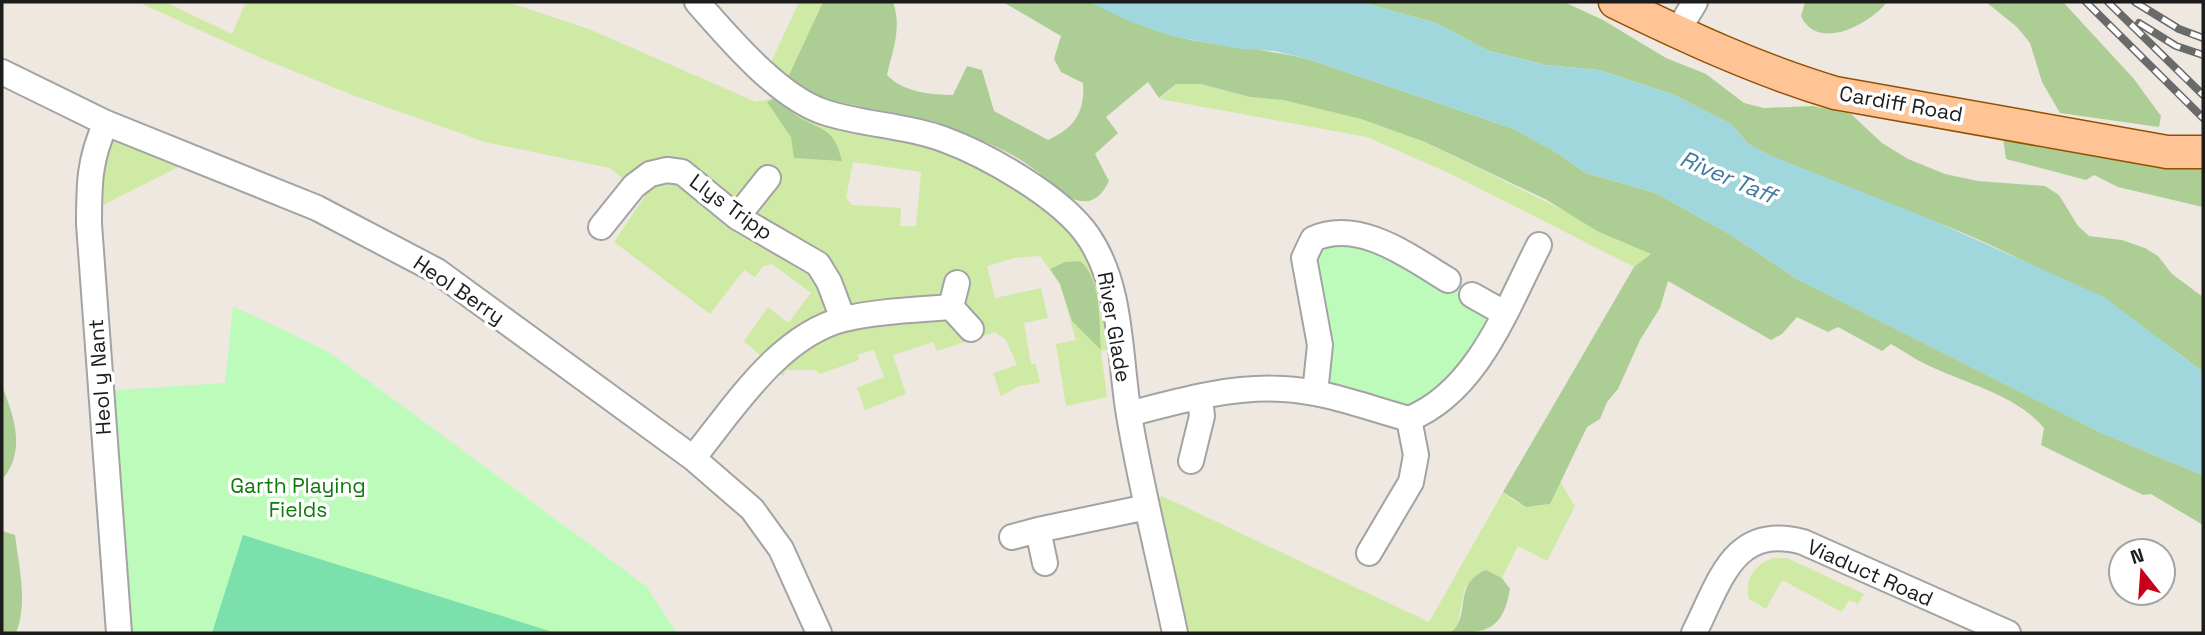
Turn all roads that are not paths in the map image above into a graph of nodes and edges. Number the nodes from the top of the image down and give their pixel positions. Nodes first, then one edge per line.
1 (697, 2) edge
2 (1615, 2) edge
3 (1695, 2) edge
4 (1677, 32) junction
5 (2, 72) edge
6 (106, 123) junction
7 (2203, 152) edge
8 (768, 178) dead end
9 (737, 217) junction
10 (601, 227) dead end
11 (1539, 245) dead end
12 (1448, 281) dead end
13 (957, 283) dead end
14 (1472, 295) dead end
15 (951, 307) junction
16 (1504, 313) junction
17 (843, 319) junction
18 (971, 329) dead end
19 (1315, 393) junction
20 (1200, 398) junction
21 (1129, 414) junction
22 (1409, 419) junction
23 (693, 458) junction
24 (1191, 461) dead end
25 (1147, 507) junction
26 (1038, 530) junction
27 (1012, 537) dead end
28 (1369, 553) dead end
29 (1045, 563) dead end
30 (119, 633) edge
31 (819, 633) edge
32 (1175, 633) edge
33 (1694, 633) edge
34 (2008, 633) edge

1 - 21 street, River Glade
2 - 4 main road, Cardiff Road
3 - 4 street
4 - 7 main road, Cardiff Road
5 - 6 street, Heol Berry
6 - 23 street, Heol Berry
6 - 30 street, Heol y Nant
8 - 9 street
9 - 10 street, Llys Tripp
9 - 17 street, Llys Tripp
11 - 16 street
12 - 19 street
13 - 15 street
14 - 16 street
15 - 17 street
15 - 18 street
16 - 22 street
17 - 23 street
19 - 20 street
19 - 22 street
20 - 21 street
20 - 24 street
21 - 25 street, River Glade
22 - 28 street
23 - 31 street, Heol Berry
25 - 26 street
25 - 32 street, River Glade
26 - 27 street
26 - 29 street
33 - 34 street, Viaduct Road

